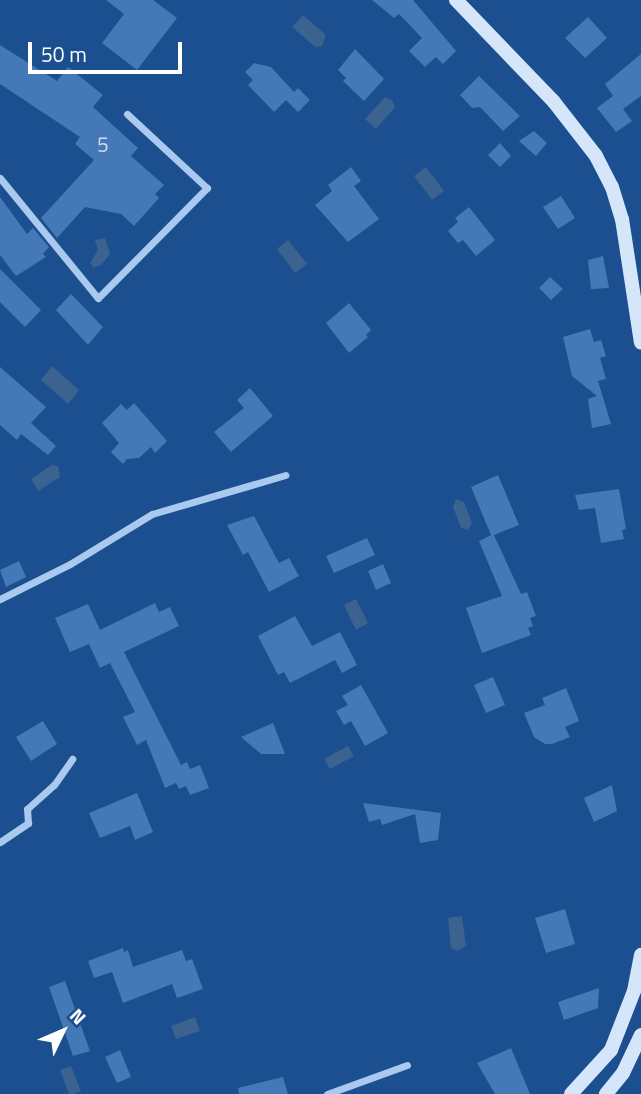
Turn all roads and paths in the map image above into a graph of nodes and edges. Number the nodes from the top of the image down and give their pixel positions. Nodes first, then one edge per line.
1 (456, 0) edge
2 (127, 114) dead end
3 (0, 178) edge
4 (641, 343) edge
5 (285, 475) dead end
6 (0, 599) edge
7 (72, 759) dead end
8 (0, 842) edge
9 (641, 955) edge
10 (641, 1035) edge
11 (407, 1065) dead end
12 (327, 1094) edge
13 (570, 1094) edge
14 (606, 1094) edge

1 - 4 main road
2 - 3 street
5 - 6 street
7 - 8 street
9 - 13 main road
10 - 14 main road
11 - 12 street

